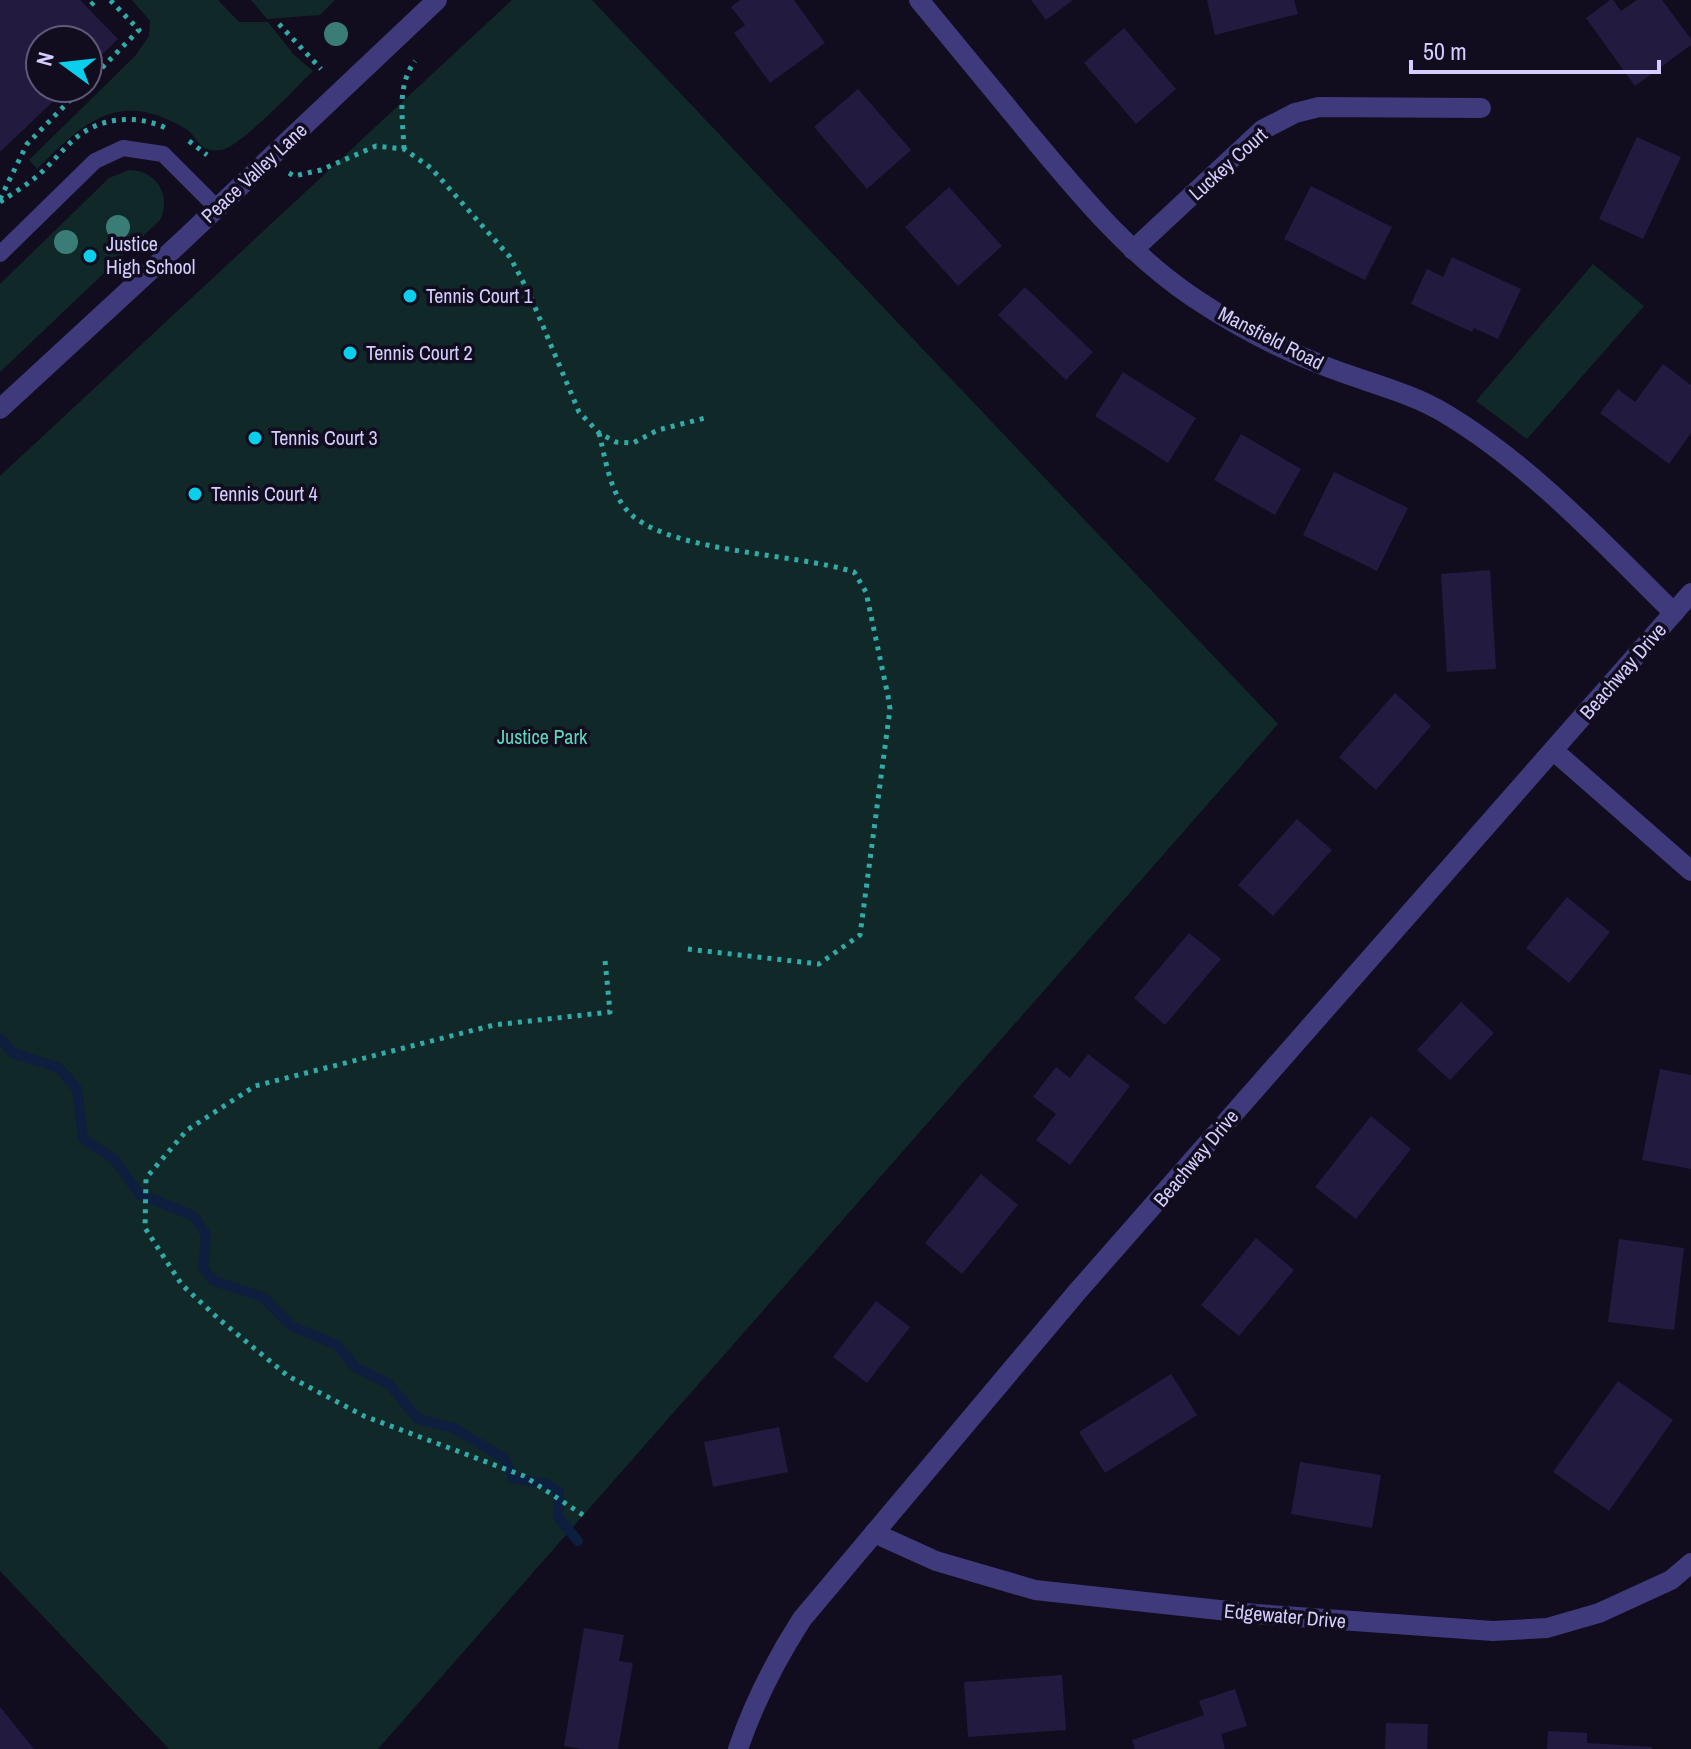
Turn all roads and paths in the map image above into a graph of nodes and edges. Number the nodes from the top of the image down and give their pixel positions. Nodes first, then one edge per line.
1 (110, 0) edge
2 (437, 0) edge
3 (919, 0) edge
4 (279, 24) dead end
5 (421, 56) dead end
6 (104, 66) edge
7 (321, 69) dead end
8 (66, 104) edge
9 (1481, 108) dead end
10 (404, 149) junction
11 (267, 161) junction
12 (0, 199) edge
13 (217, 208) junction
14 (1133, 250) junction
15 (0, 254) edge
16 (0, 409) edge
17 (705, 418) dead end
18 (599, 433) junction
19 (1691, 593) edge
20 (1674, 613) junction
21 (1554, 751) junction
22 (1691, 871) edge
23 (687, 949) dead end
24 (605, 960) dead end
25 (583, 1515) dead end
26 (874, 1533) junction
27 (1691, 1563) edge
28 (738, 1749) edge

1 - 6 path
2 - 11 street, Peace Valley Lane
3 - 14 street, Mansfield Road
4 - 7 path
5 - 10 path
8 - 12 path
9 - 14 street, Luckey Court
10 - 11 path
10 - 18 path
11 - 13 street, Peace Valley Lane
13 - 15 lane
13 - 16 street, Peace Valley Lane
14 - 20 street, Mansfield Road
17 - 18 path
18 - 23 path
19 - 20 street, Beachway Drive
20 - 21 street, Beachway Drive
21 - 22 street
21 - 26 street, Beachway Drive
24 - 25 path
26 - 27 street, Edgewater Drive
26 - 28 street, Beachway Drive

